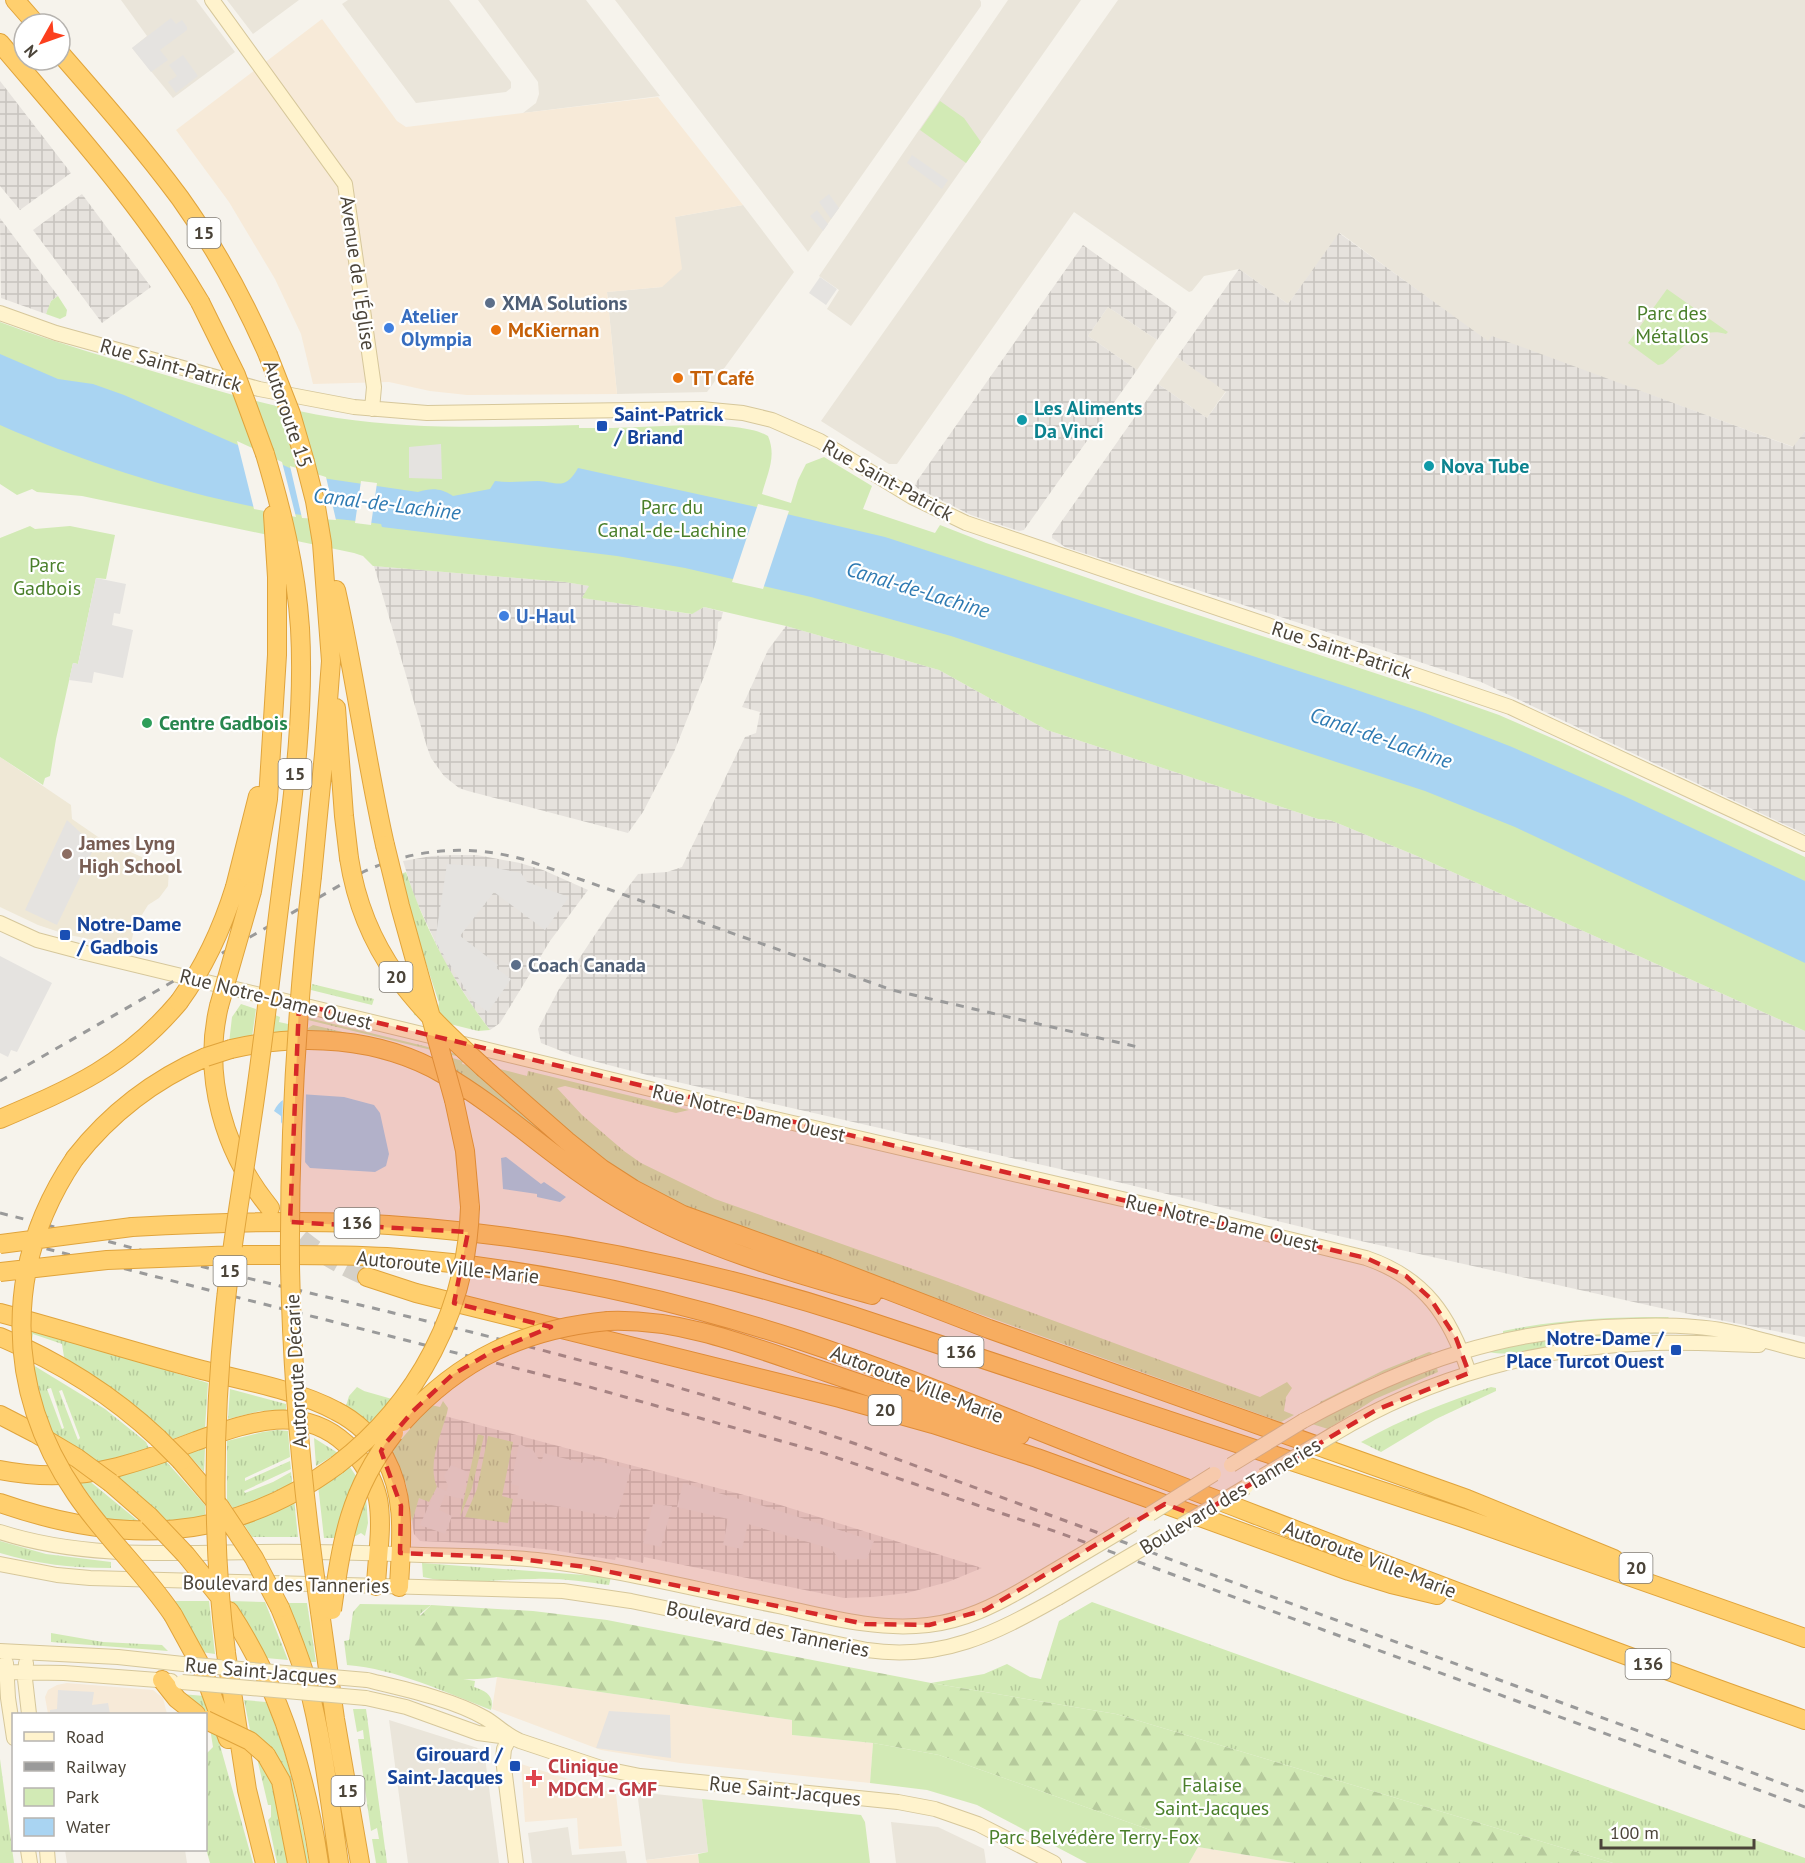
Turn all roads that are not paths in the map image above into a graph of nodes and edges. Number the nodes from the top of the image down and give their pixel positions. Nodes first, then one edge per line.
1 (15, 0) edge
2 (212, 0) edge
3 (26, 12) edge
4 (0, 43) edge
5 (72, 66) edge
6 (0, 313) edge
7 (372, 409) junction
8 (265, 454) junction
9 (337, 626) junction
10 (331, 661) junction
11 (1805, 844) edge
12 (312, 876) joint
13 (244, 889) junction
14 (0, 923) edge
15 (0, 1119) edge
16 (270, 1208) tunnel mouth
17 (0, 1244) edge
18 (0, 1272) edge
19 (367, 1277) tunnel mouth
20 (0, 1313) edge
21 (989, 1329) junction
22 (0, 1337) edge
23 (1782, 1346) junction
24 (1461, 1351) junction
25 (1805, 1351) edge
26 (1469, 1373) junction
27 (0, 1415) edge
28 (0, 1470) edge
29 (1137, 1470) junction
30 (0, 1503) edge
31 (0, 1532) edge
32 (377, 1553) junction
33 (400, 1553) junction
34 (0, 1563) edge
35 (376, 1586) junction
36 (399, 1587) junction
37 (326, 1611) junction
38 (1506, 1611) junction
39 (1805, 1637) edge
40 (3, 1651) edge
41 (26, 1652) junction
42 (3, 1672) edge
43 (25, 1672) junction
44 (162, 1680) junction
45 (29, 1713) edge
46 (195, 1713) edge
47 (1798, 1717) edge
48 (207, 1720) edge
49 (12, 1726) edge
50 (510, 1737) junction
51 (247, 1790) junction
52 (265, 1863) edge
53 (297, 1863) edge
54 (319, 1863) edge
55 (339, 1863) edge
56 (360, 1863) edge
57 (516, 1863) edge
58 (1054, 1863) edge

1 - 3 highway
2 - 7 main road, Avenue de l'Église
4 - 8 highway, Autoroute 15 / 15, bridge
5 - 9 highway, Autoroute 15 / 15, bridge
6 - 7 main road, Rue Saint-Patrick
7 - 11 main road, Rue Saint-Patrick
8 - 13 highway
8 - 51 highway, 15, bridge
9 - 10 highway, Autoroute 15 / 15
9 - 30 highway, bridge
10 - 12 highway, Autoroute 15 / 15
10 - 21 highway, 20, bridge
12 - 37 highway, Autoroute Décarie / 15, bridge
13 - 15 highway, bridge
13 - 16 highway, bridge
14 - 24 main road, Rue Notre-Dame Ouest
17 - 39 highway, Autoroute Ville-Marie / 136, bridge
18 - 29 highway, Autoroute Ville-Marie / 136, bridge
19 - 38 highway, 20
20 - 33 highway
21 - 39 highway, 20
21 - 51 highway, bridge
22 - 55 highway, bridge
23 - 24 main road
23 - 25 main road
23 - 26 main road
24 - 26 main road, Rue Notre-Dame Ouest
24 - 33 main road, Boulevard des Tanneries, bridge
26 - 36 main road, Boulevard des Tanneries, bridge
27 - 54 highway, bridge
28 - 32 highway
29 - 37 highway, bridge
29 - 38 highway, Autoroute Ville-Marie / 136
31 - 32 main road, Boulevard des Tanneries
32 - 33 main road, Boulevard des Tanneries
32 - 35 highway
33 - 36 highway
34 - 35 main road, Boulevard des Tanneries
35 - 36 main road, Boulevard des Tanneries
37 - 56 highway, Autoroute Décarie / 15
38 - 47 highway, Autoroute Ville-Marie / 136
40 - 41 main road, Rue Saint-Jacques
40 - 42 main road
41 - 43 main road
41 - 50 main road, Rue Saint-Jacques, bridge
42 - 43 main road, Rue Saint-Jacques
42 - 49 main road
43 - 44 main road, Rue Saint-Jacques
43 - 45 main road
44 - 46 highway
44 - 50 main road, Rue Saint-Jacques, bridge
48 - 53 highway, bridge
50 - 57 main road
50 - 58 main road, Rue Saint-Jacques
51 - 52 highway, 15

